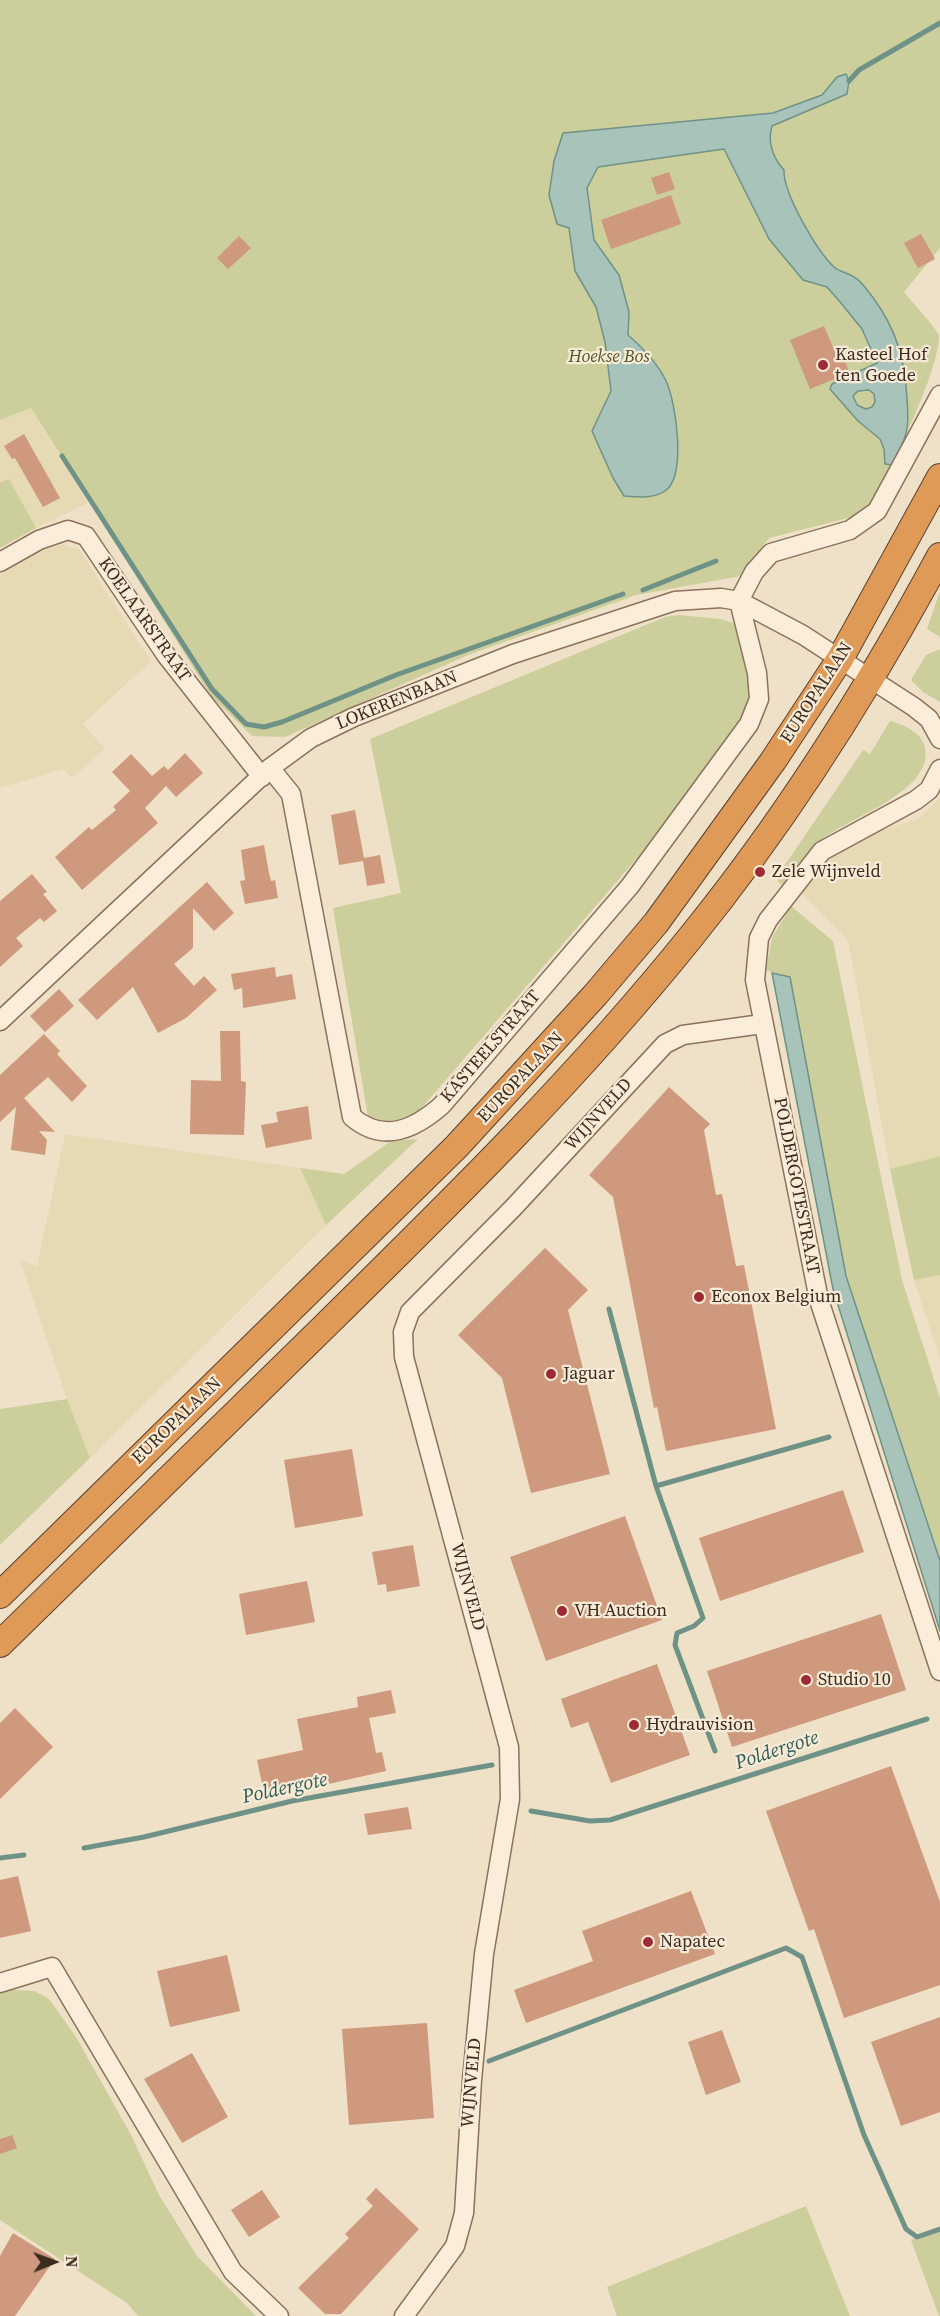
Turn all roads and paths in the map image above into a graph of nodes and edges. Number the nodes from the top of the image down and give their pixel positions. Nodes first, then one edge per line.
1 (940, 394) edge
2 (940, 477) edge
3 (940, 556) edge
4 (0, 562) edge
5 (739, 601) junction
6 (840, 659) junction
7 (871, 680) junction
8 (934, 718) edge
9 (940, 739) edge
10 (940, 769) edge
11 (266, 772) junction
12 (0, 1022) edge
13 (762, 1024) junction
14 (0, 1595) edge
15 (0, 1644) edge
16 (940, 1671) edge
17 (0, 1983) edge
18 (279, 2316) edge
19 (404, 2316) edge

1 - 5 street
2 - 6 highway, EUROPALAAN
3 - 7 highway, EUROPALAAN
4 - 11 street, KOELAARSTRAAT
5 - 6 street, LOKERENBAAN
5 - 11 street, LOKERENBAAN
5 - 11 street, KASTEELSTRAAT
6 - 7 street, LOKERENBAAN
6 - 14 highway, EUROPALAAN
7 - 8 street
7 - 15 highway, EUROPALAAN
8 - 9 street
10 - 13 street, POLDERGOTESTRAAT
11 - 12 street, LOKERENBAAN
13 - 16 street, POLDERGOTESTRAAT
13 - 19 street, WIJNVELD
17 - 18 street

